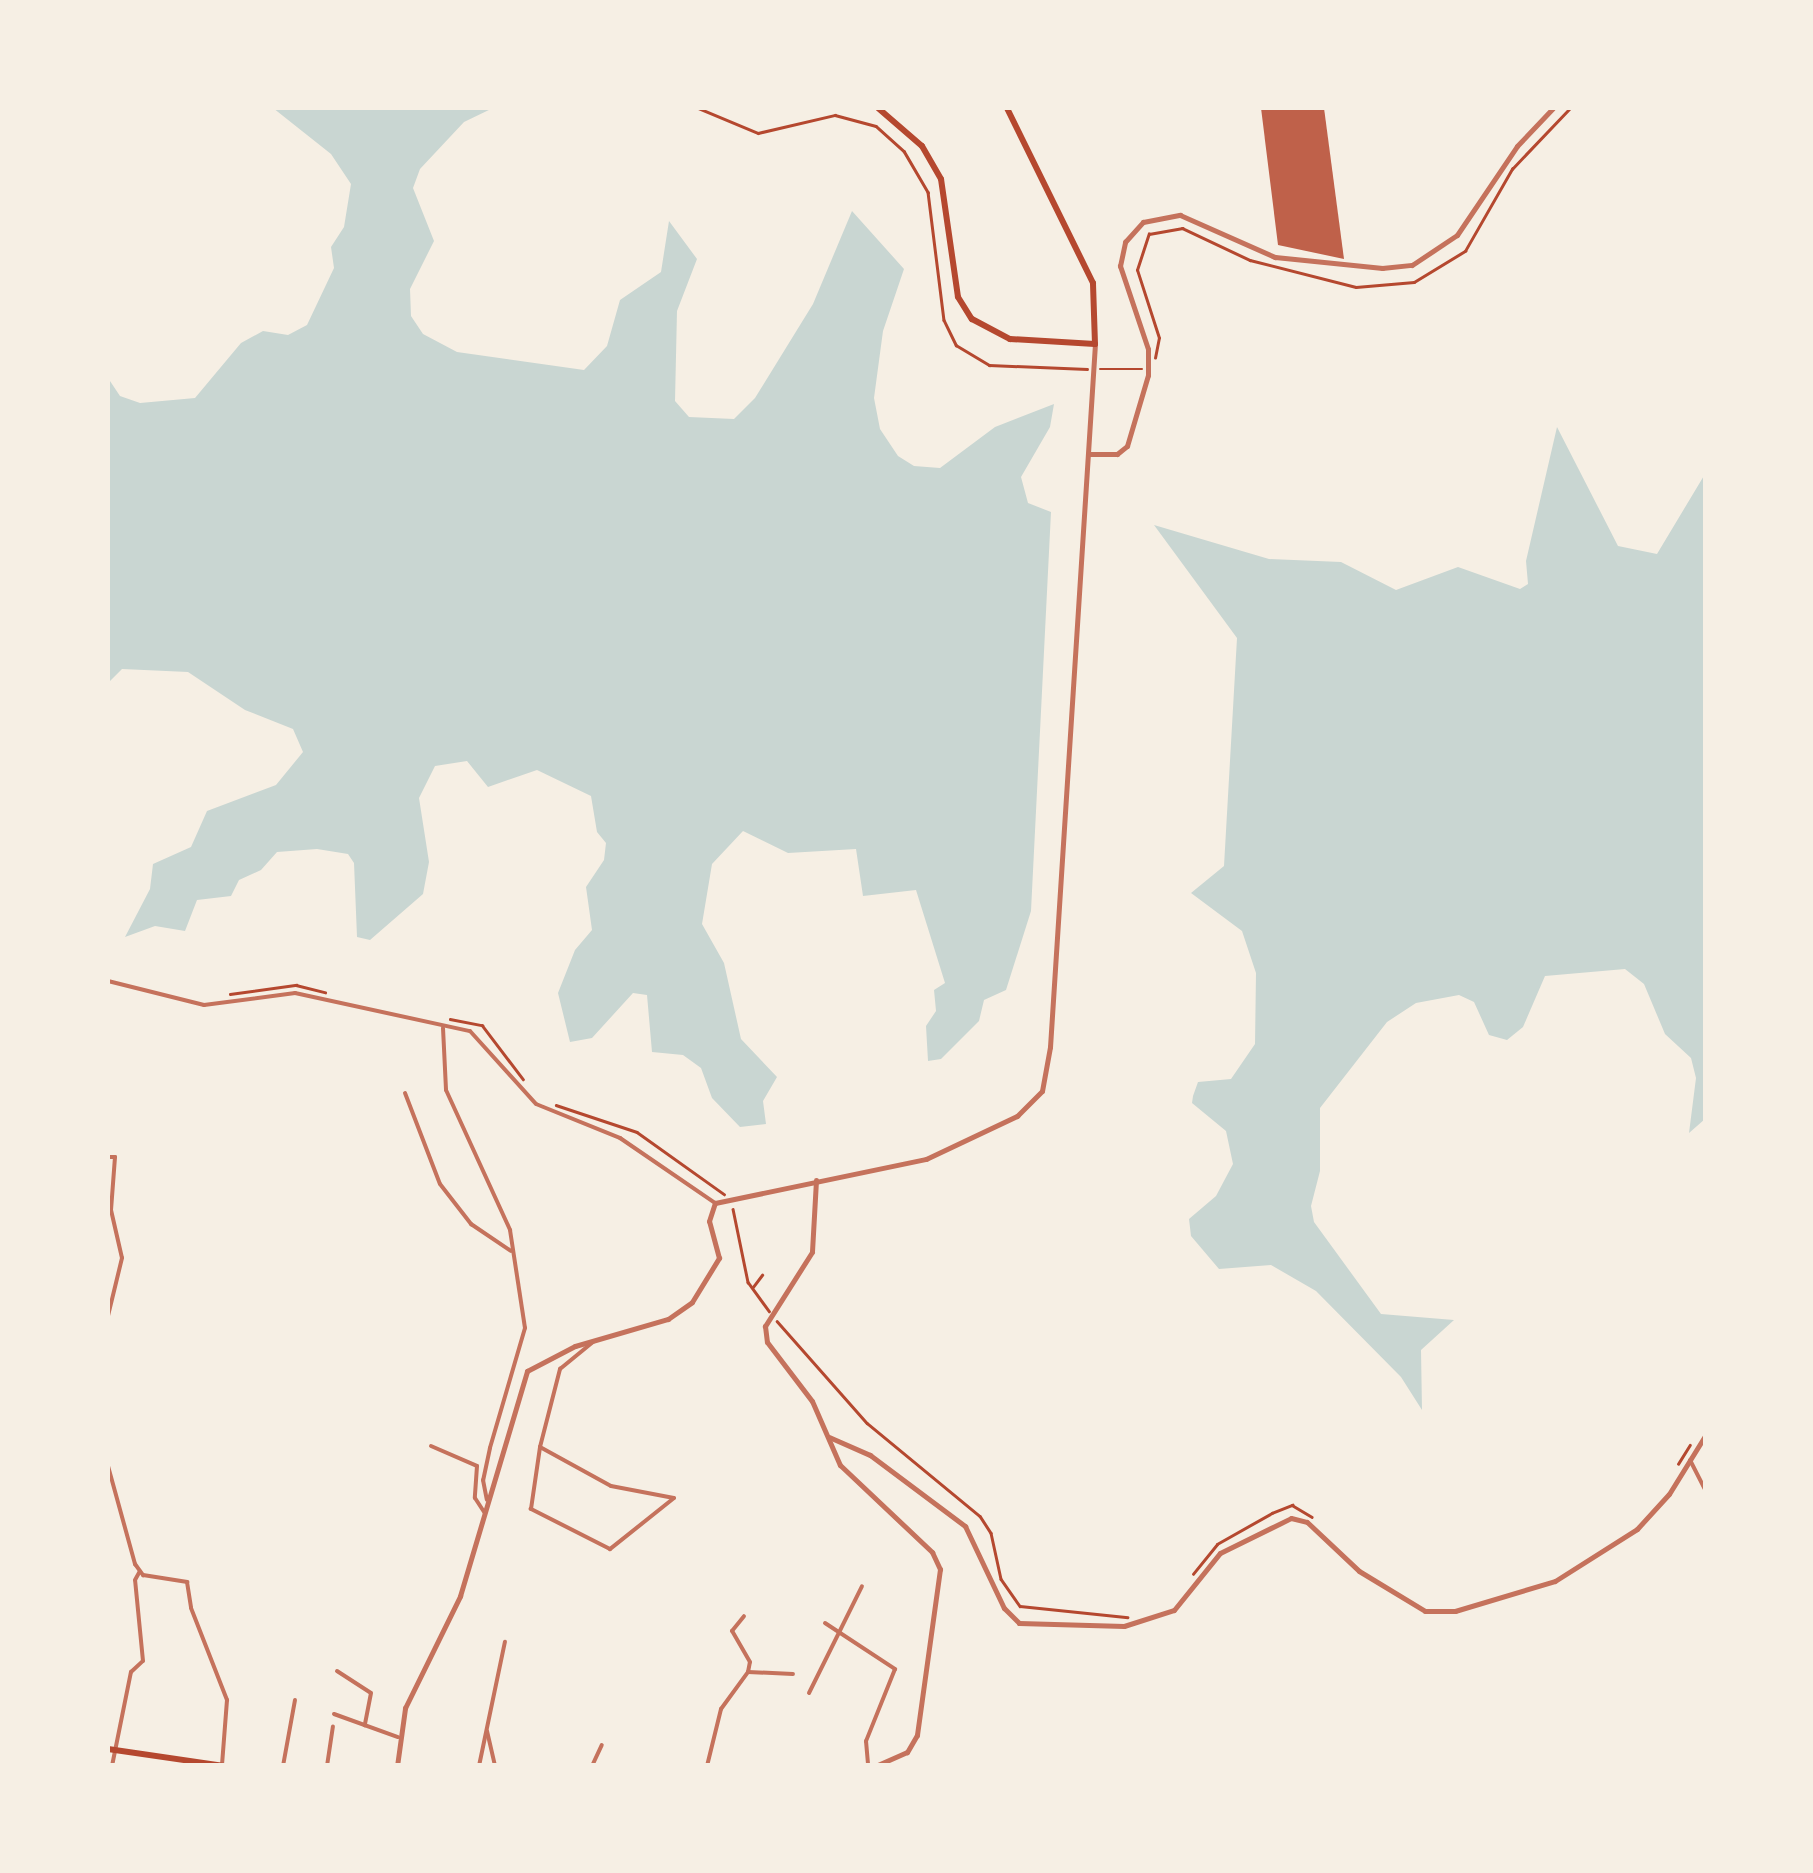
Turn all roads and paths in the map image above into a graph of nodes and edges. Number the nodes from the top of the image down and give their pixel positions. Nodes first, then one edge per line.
1 (698, 108) edge
2 (878, 108) edge
3 (1007, 108) edge
4 (1553, 108) edge
5 (1570, 108) edge
6 (1146, 304) dead end
7 (1095, 344) junction
8 (1002, 366) dead end
9 (1090, 454) junction
10 (108, 981) edge
11 (338, 996) dead end
12 (216, 998) dead end
13 (440, 1020) dead end
14 (443, 1028) junction
15 (529, 1086) dead end
16 (405, 1093) dead end
17 (549, 1104) dead end
18 (108, 1157) edge
19 (816, 1180) junction
20 (716, 1204) junction
21 (511, 1250) junction
22 (762, 1275) dead end
23 (752, 1288) junction
24 (109, 1306) edge
25 (108, 1316) edge
26 (593, 1342) junction
27 (1706, 1434) edge
28 (1696, 1436) dead end
29 (828, 1437) junction
30 (431, 1446) dead end
31 (540, 1447) junction
32 (1690, 1459) junction
33 (108, 1466) edge
34 (1673, 1476) dead end
35 (1706, 1492) edge
36 (488, 1500) junction
37 (484, 1512) junction
38 (1318, 1523) dead end
39 (140, 1571) junction
40 (862, 1586) dead end
41 (1186, 1586) dead end
42 (1136, 1615) dead end
43 (744, 1616) dead end
44 (824, 1622) dead end
45 (837, 1630) junction
46 (505, 1642) dead end
47 (337, 1671) dead end
48 (748, 1672) junction
49 (793, 1674) dead end
50 (809, 1694) dead end
51 (296, 1700) dead end
52 (334, 1714) dead end
53 (365, 1725) junction
54 (333, 1726) dead end
55 (486, 1729) junction
56 (398, 1737) junction
57 (602, 1744) dead end
58 (112, 1750) edge
59 (223, 1765) edge
60 (112, 1766) edge
61 (283, 1766) edge
62 (326, 1766) edge
63 (397, 1766) edge
64 (479, 1766) edge
65 (495, 1766) edge
66 (592, 1766) edge
67 (707, 1766) edge
68 (872, 1766) edge

1 - 8 path
2 - 7 main road
3 - 7 main road
4 - 9 street
5 - 6 path
7 - 9 street
9 - 19 street
10 - 14 street
11 - 12 path
13 - 15 path
14 - 20 street
14 - 21 street
16 - 21 street
17 - 23 path
18 - 24 street
19 - 20 street
19 - 29 street
20 - 26 street
21 - 36 street
22 - 23 path
23 - 42 path
24 - 25 street
26 - 31 street
26 - 36 street
27 - 32 street
28 - 34 path
29 - 32 street
29 - 68 street
30 - 37 street
31 - 31 street
32 - 35 street
33 - 39 street
36 - 37 street
37 - 56 street
38 - 41 path
39 - 58 street
39 - 59 street
40 - 45 street
43 - 48 street
44 - 45 street
45 - 50 street
45 - 68 street
46 - 55 street
47 - 53 street
48 - 49 street
48 - 67 street
51 - 61 street
52 - 53 street
53 - 56 street
54 - 62 street
55 - 64 street
55 - 65 street
56 - 63 street
57 - 66 street
58 - 59 main road
58 - 60 street

